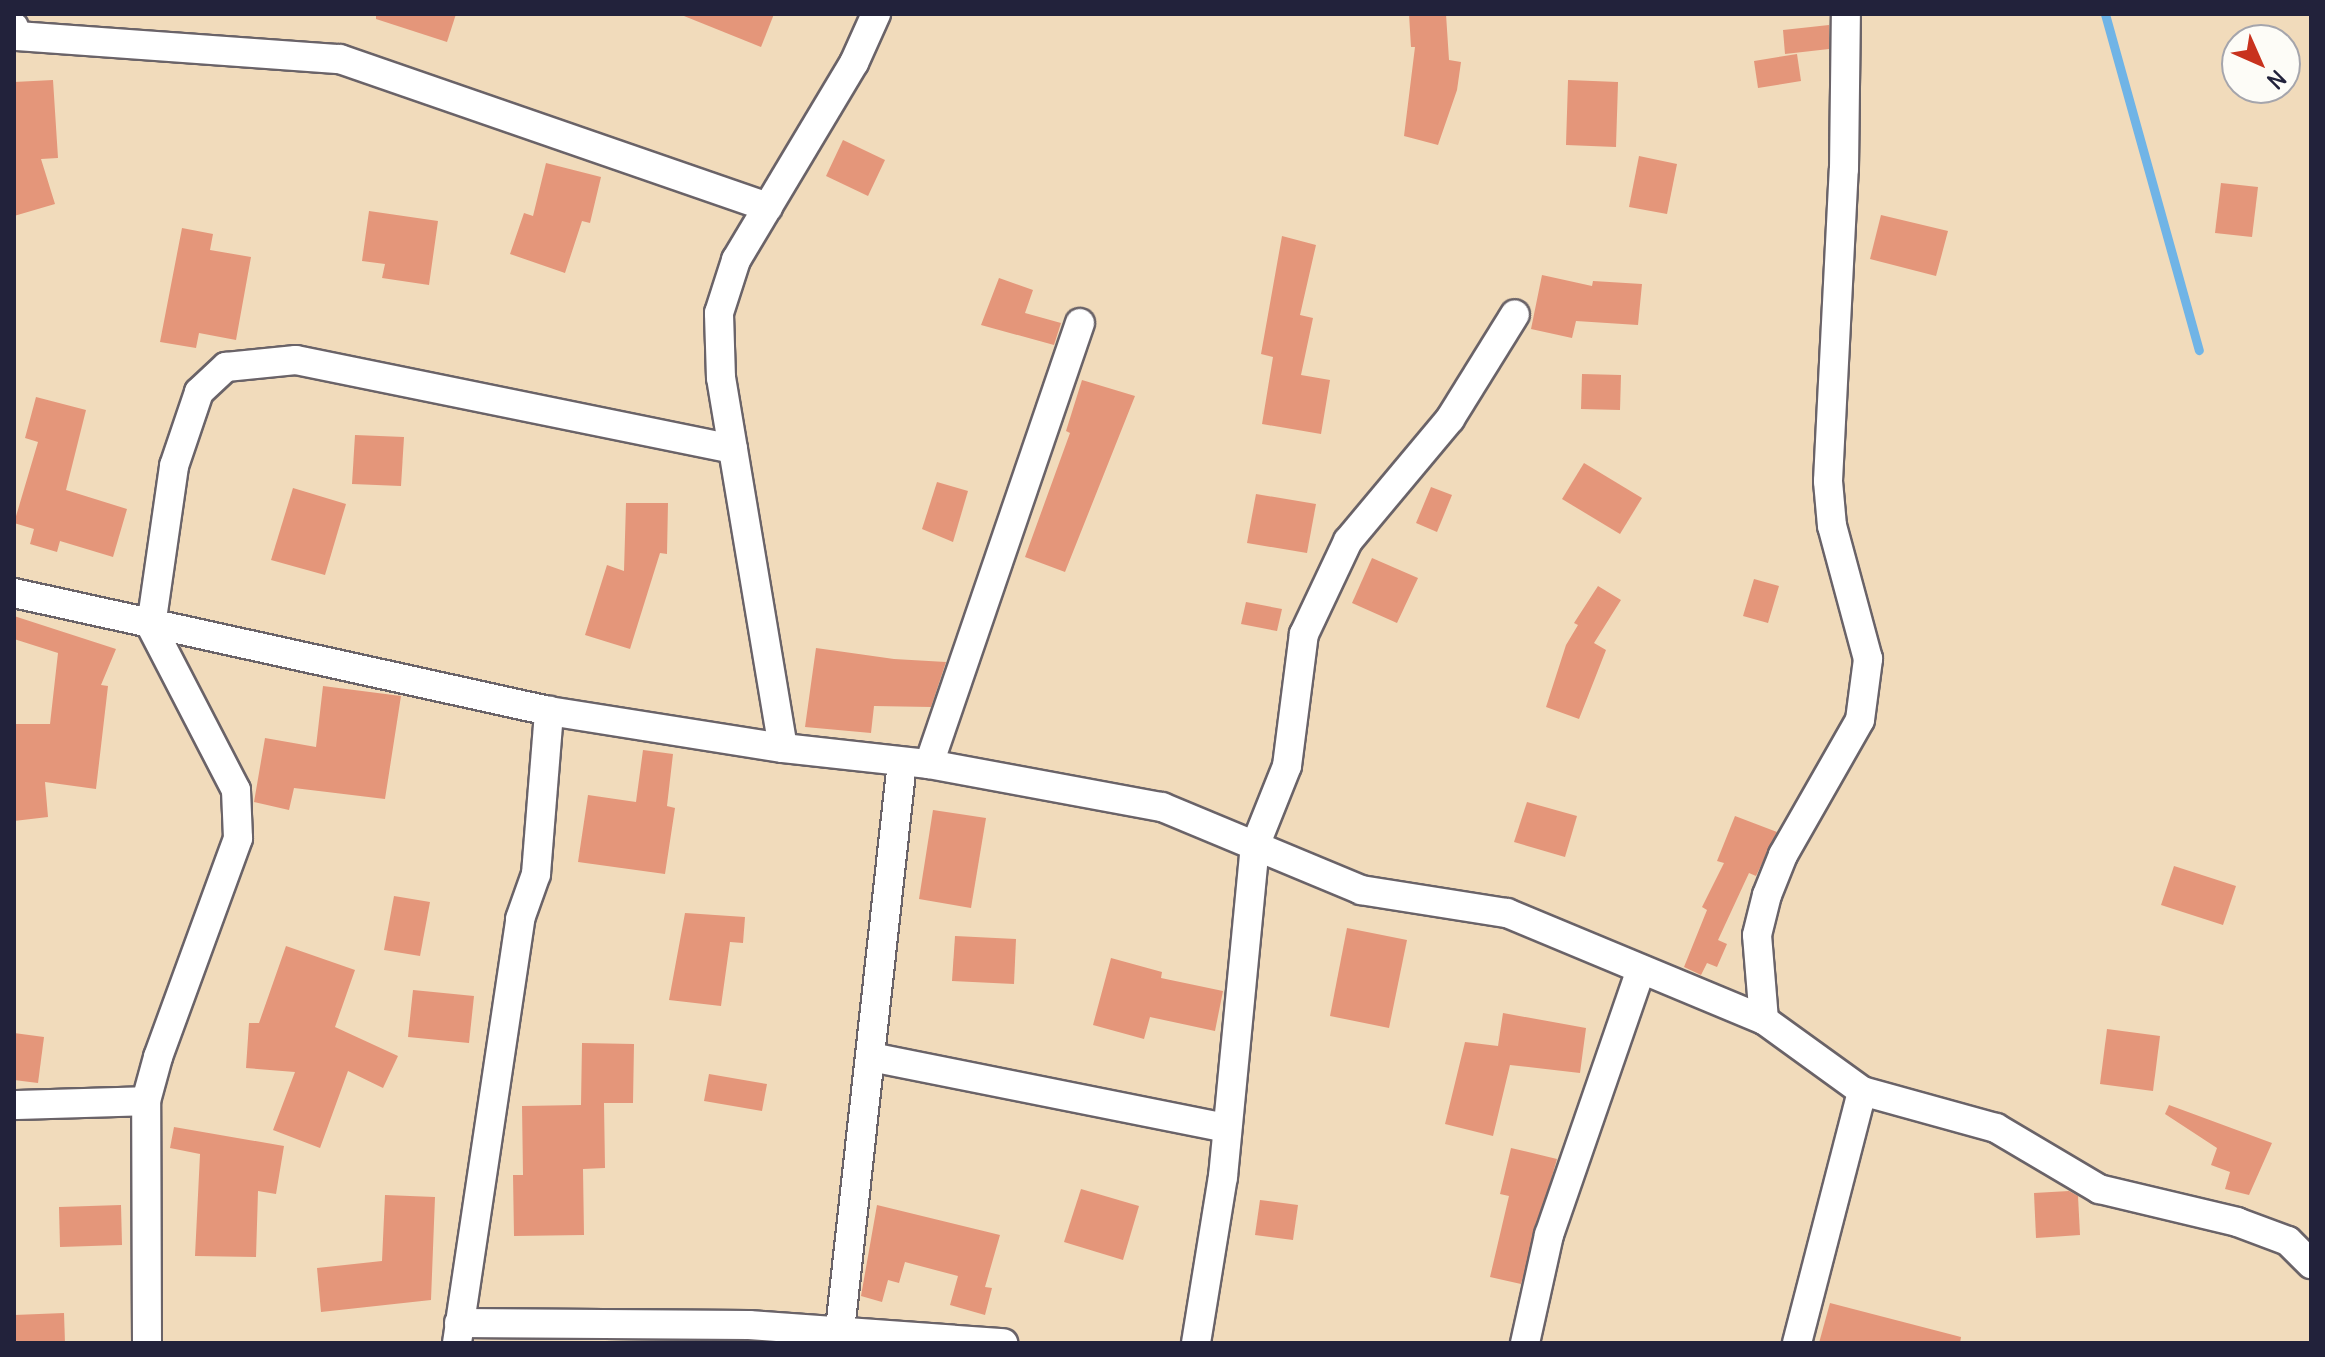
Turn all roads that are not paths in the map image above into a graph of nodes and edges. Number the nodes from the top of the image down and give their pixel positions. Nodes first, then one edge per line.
1 (876, 14) edge
2 (1846, 14) edge
3 (14, 27) edge
4 (768, 207) junction
5 (1515, 314) dead end
6 (1080, 323) dead end
7 (733, 449) junction
8 (14, 593) edge
9 (151, 626) junction
10 (549, 711) junction
11 (783, 748) junction
12 (916, 763) junction
13 (1255, 846) junction
14 (1641, 969) junction
15 (1764, 1020) junction
16 (871, 1057) junction
17 (1862, 1091) junction
18 (146, 1101) junction
19 (14, 1105) edge
20 (1227, 1128) junction
21 (2311, 1264) edge
22 (843, 1301) junction
23 (805, 1328) junction
24 (840, 1330) junction
25 (458, 1333) edge
26 (749, 1334) edge
27 (147, 1343) edge
28 (1003, 1343) edge
29 (1196, 1343) edge
30 (1525, 1343) edge
31 (1797, 1343) edge

1 - 4 street
2 - 15 street
3 - 4 street
4 - 7 street
5 - 13 street
6 - 12 street
7 - 9 street
7 - 11 street
8 - 9 street
9 - 10 street
9 - 18 street
10 - 11 street
10 - 25 street
11 - 12 street
12 - 13 street
12 - 16 street
13 - 14 street
13 - 20 street
14 - 15 street
14 - 30 street
15 - 17 street
16 - 20 street
16 - 22 street
17 - 21 street
17 - 31 street
18 - 19 street
18 - 27 street
20 - 29 street
22 - 23 street
22 - 24 street
23 - 24 street
23 - 26 street
24 - 28 street
25 - 26 street

